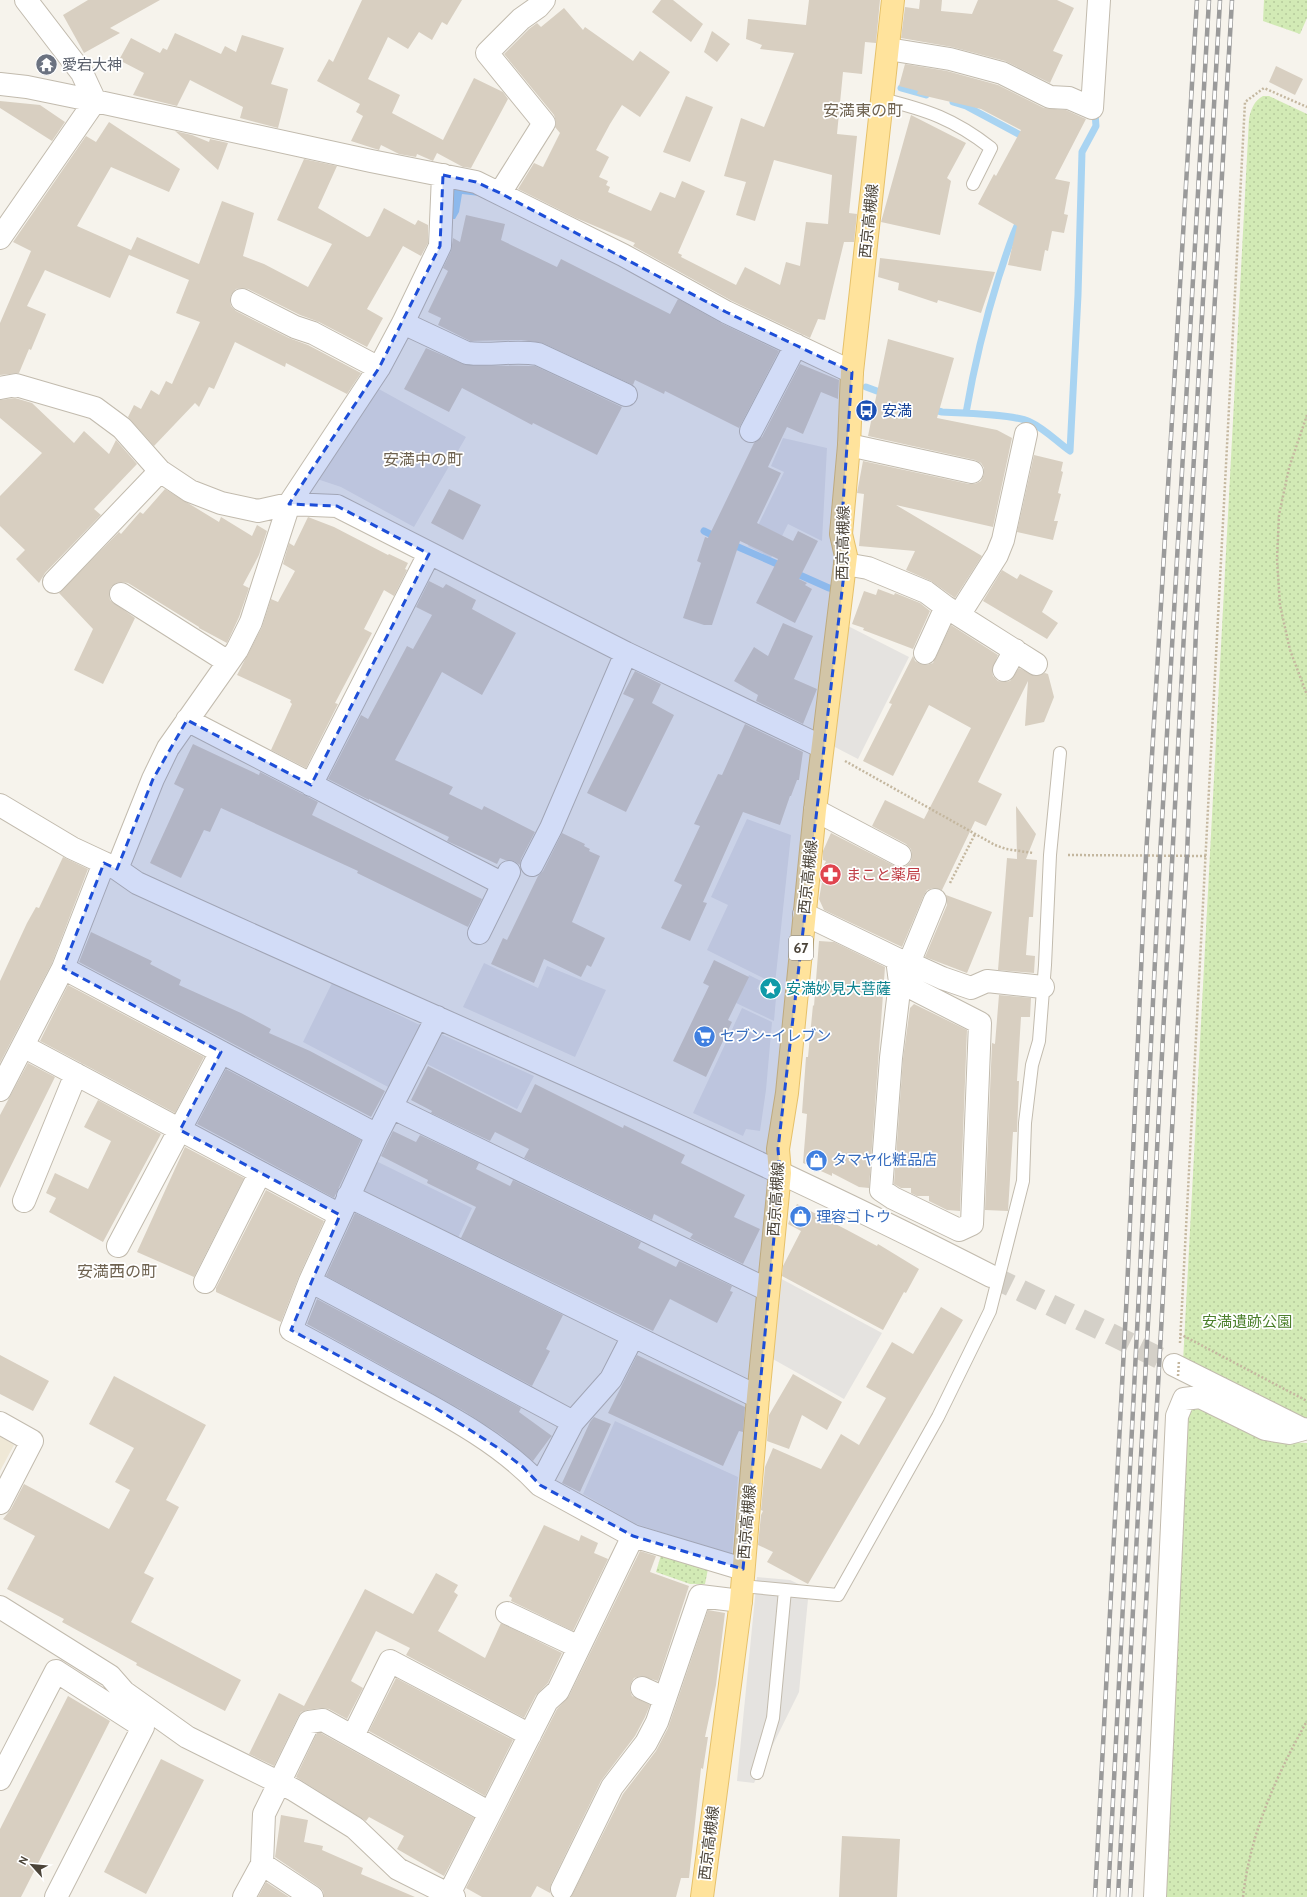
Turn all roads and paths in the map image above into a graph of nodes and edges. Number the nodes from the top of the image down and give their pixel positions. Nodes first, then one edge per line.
1 (26, 0) edge
2 (544, 0) edge
3 (893, 0) edge
4 (1099, 0) edge
5 (888, 49) junction
6 (0, 84) edge
7 (882, 99) junction
8 (95, 100) junction
9 (1307, 107) edge
10 (443, 175) junction
11 (973, 184) dead end
12 (500, 193) junction
13 (0, 238) edge
14 (242, 300) dead end
15 (403, 323) junction
16 (796, 345) junction
17 (378, 368) junction
18 (852, 372) junction
19 (0, 388) edge
20 (626, 395) dead end
21 (1307, 415) edge
22 (751, 431) dead end
23 (1026, 434) dead end
24 (849, 445) junction
25 (160, 471) junction
26 (972, 472) dead end
27 (289, 504) junction
28 (429, 554) junction
29 (845, 564) junction
30 (54, 582) dead end
31 (121, 594) dead end
32 (952, 611) junction
33 (1015, 650) junction
34 (626, 653) junction
35 (925, 653) dead end
36 (228, 662) junction
37 (1036, 664) dead end
38 (1004, 670) dead end
39 (1307, 695) edge
40 (187, 720) junction
41 (816, 744) dead end
42 (1060, 753) dead end
43 (839, 758) dead end
44 (312, 785) junction
45 (0, 805) edge
46 (815, 810) junction
47 (976, 834) junction
48 (900, 855) dead end
49 (1050, 855) junction
50 (1206, 856) junction
51 (532, 865) dead end
52 (111, 866) junction
53 (936, 900) joint
54 (804, 914) junction
55 (479, 933) dead end
56 (903, 961) junction
57 (63, 968) junction
58 (900, 982) junction
59 (1043, 987) junction
60 (437, 1017) junction
61 (23, 1046) junction
62 (221, 1052) junction
63 (76, 1074) junction
64 (0, 1090) edge
65 (392, 1107) junction
66 (180, 1130) junction
67 (377, 1135) junction
68 (260, 1173) junction
69 (780, 1173) junction
70 (24, 1201) dead end
71 (344, 1206) junction
72 (118, 1246) dead end
73 (991, 1276) tunnel mouth
74 (310, 1281) junction
75 (205, 1282) dead end
76 (768, 1290) junction
77 (1180, 1334) junction
78 (633, 1336) junction
79 (1178, 1360) joint
80 (758, 1397) junction
81 (1307, 1401) edge
82 (573, 1422) junction
83 (0, 1423) edge
84 (1305, 1430) edge
85 (540, 1485) junction
86 (0, 1502) edge
87 (633, 1536) junction
88 (742, 1585) junction
89 (785, 1590) junction
90 (0, 1607) edge
91 (507, 1613) dead end
92 (579, 1647) junction
93 (642, 1688) dead end
94 (664, 1698) junction
95 (1307, 1721) edge
96 (530, 1735) junction
97 (354, 1736) junction
98 (757, 1773) dead end
99 (0, 1779) edge
100 (280, 1782) junction
101 (490, 1813) junction
102 (262, 1864) junction
103 (562, 1889) dead end
104 (452, 1895) edge
105 (56, 1897) edge
106 (244, 1897) edge
107 (312, 1897) edge
108 (702, 1897) edge
109 (1155, 1897) edge
110 (1243, 1897) edge

1 - 8 street
2 - 12 street
3 - 5 main road, 西京高槻線 / 67
4 - 5 street
5 - 7 main road, 西京高槻線 / 67
6 - 8 street
7 - 11 lane
7 - 18 main road, 西京高槻線 / 67
8 - 10 street
8 - 13 street
9 - 50 path
10 - 12 street
10 - 15 street
12 - 16 street
14 - 17 street
15 - 17 street
15 - 20 street
16 - 18 street
16 - 22 street
17 - 27 street
18 - 24 main road, 西京高槻線 / 67
19 - 25 street
21 - 39 path
23 - 32 street
24 - 26 street
24 - 29 main road, 西京高槻線 / 67
25 - 27 street
25 - 30 street
27 - 28 street
27 - 36 street
28 - 34 street
28 - 44 street
29 - 32 street
29 - 46 main road, 西京高槻線 / 67
31 - 36 street
32 - 33 street
32 - 35 street
33 - 37 street
33 - 38 street
34 - 41 street
34 - 51 street
36 - 40 street
40 - 44 street
40 - 52 street
42 - 49 lane
43 - 47 path
44 - 55 street
45 - 52 street
46 - 48 street
46 - 54 main road, 西京高槻線 / 67
47 - 49 path
47 - 53 path
49 - 50 path
49 - 59 lane
50 - 77 path
52 - 57 street
52 - 60 street
53 - 56 street
54 - 56 street
54 - 69 main road, 西京高槻線 / 67
56 - 58 street
56 - 59 street
57 - 61 street
57 - 62 street
58 - 58 street
59 - 89 lane
60 - 65 street
60 - 69 street
61 - 63 street
61 - 64 street
62 - 66 street
62 - 67 street
63 - 66 street
63 - 70 street
65 - 67 street
65 - 76 street
66 - 68 street
66 - 72 street
67 - 71 street
68 - 71 street
68 - 75 street
69 - 73 street
69 - 76 main road, 西京高槻線 / 67
71 - 74 street
71 - 78 street
74 - 82 street
74 - 85 street
76 - 80 main road, 西京高槻線 / 67
77 - 79 path
77 - 81 path
78 - 80 street
78 - 82 street
79 - 84 street
80 - 88 main road, 西京高槻線 / 67
82 - 85 street
83 - 86 street
84 - 109 street
85 - 87 street
87 - 88 street
87 - 92 street
88 - 89 lane
88 - 94 street
88 - 108 main road, 西京高槻線 / 67
89 - 98 lane
90 - 100 street
91 - 92 street
92 - 96 street
93 - 94 street
94 - 103 street
95 - 110 path
96 - 97 street
96 - 101 street
97 - 100 street
97 - 101 street
99 - 105 street
100 - 102 street
100 - 104 street
101 - 104 street
102 - 106 street
102 - 107 street

